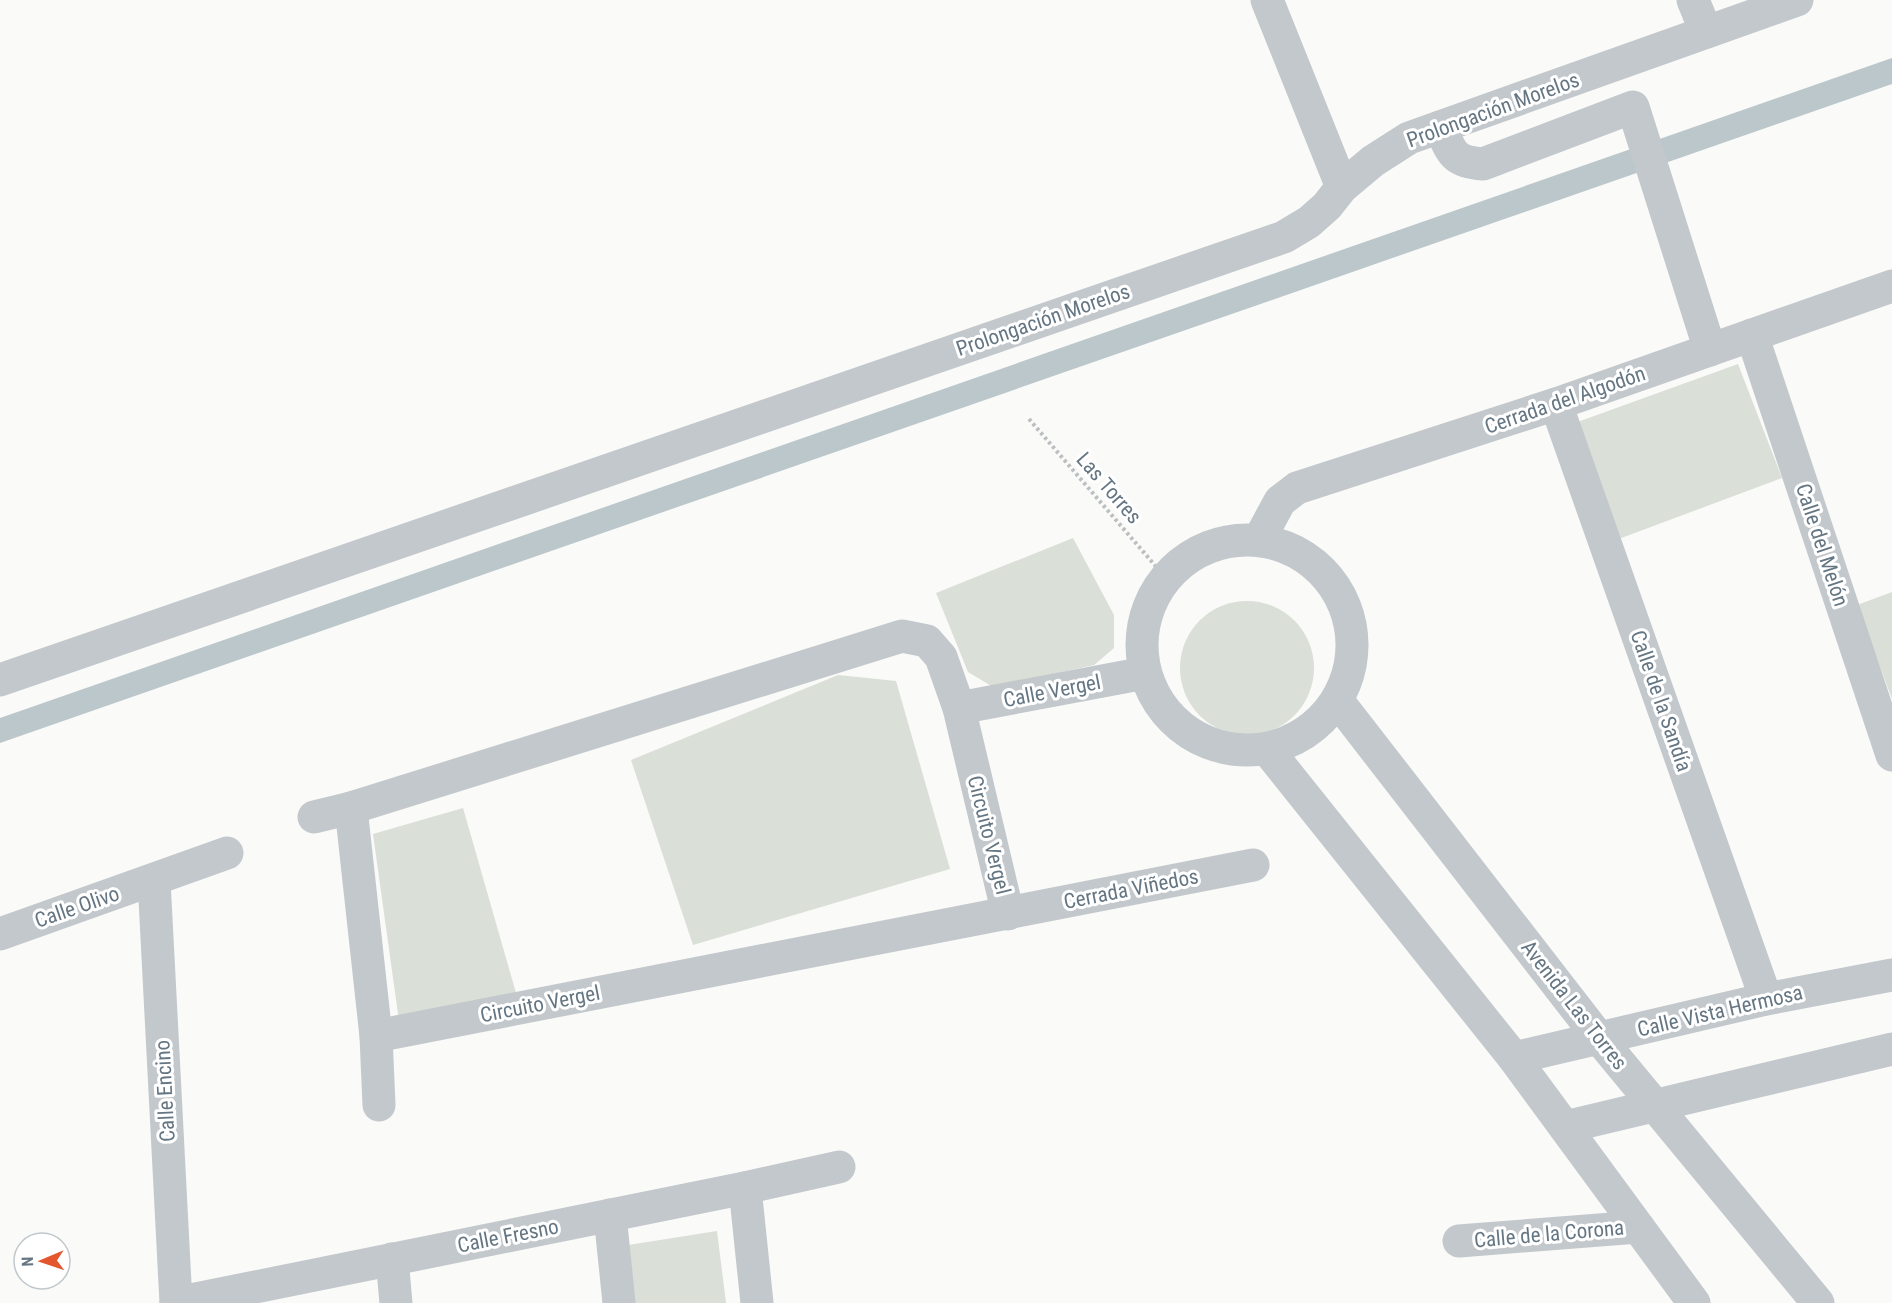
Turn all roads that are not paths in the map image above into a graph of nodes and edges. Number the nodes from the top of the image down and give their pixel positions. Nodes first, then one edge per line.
1 (1267, 0) edge
2 (1693, 0) edge
3 (1797, 0) edge
4 (1706, 32) junction
5 (1440, 127) junction
6 (1342, 187) junction
7 (1892, 286) edge
8 (1752, 335) junction
9 (1710, 350) junction
10 (1556, 404) junction
11 (1260, 540) junction
12 (1145, 673) junction
13 (0, 680) edge
14 (1337, 700) junction
15 (958, 708) junction
16 (1267, 749) junction
17 (1892, 754) edge
18 (351, 808) junction
19 (314, 816) dead end
20 (227, 853) dead end
21 (1253, 865) dead end
22 (154, 880) junction
23 (1008, 914) junction
24 (0, 934) edge
25 (1892, 975) edge
26 (1766, 999) junction
27 (376, 1036) junction
28 (1599, 1038) junction
29 (1892, 1049) edge
30 (1514, 1058) junction
31 (379, 1105) dead end
32 (1654, 1105) junction
33 (1565, 1127) junction
34 (839, 1167) dead end
35 (745, 1188) junction
36 (610, 1215) junction
37 (1638, 1227) junction
38 (1459, 1241) dead end
39 (392, 1259) junction
40 (176, 1303) edge
41 (396, 1303) edge
42 (619, 1303) edge
43 (757, 1303) edge
44 (1694, 1303) edge
45 (1818, 1303) edge

1 - 6 street
2 - 4 street
3 - 4 street, Prolongación Morelos
4 - 5 street, Prolongación Morelos
5 - 6 street, Prolongación Morelos
5 - 9 street
6 - 13 street, Prolongación Morelos
7 - 8 street, Cerrada del Algodón
8 - 9 street, Cerrada del Algodón
8 - 17 street, Calle del Melón
9 - 10 street, Cerrada del Algodón
10 - 11 street, Cerrada del Algodón
10 - 26 street, Calle de la Sandía
11 - 12 street
11 - 14 street
12 - 15 street, Calle Vergel
12 - 16 street
14 - 16 street
14 - 28 street, Avenida Las Torres
15 - 18 street, Circuito Vergel
15 - 23 street, Circuito Vergel
16 - 30 street
18 - 19 street, Circuito Vergel
18 - 27 street
20 - 22 street, Calle Olivo
21 - 23 street, Cerrada Viñedos
22 - 24 street, Calle Olivo
22 - 40 street, Calle Encino
23 - 27 street, Circuito Vergel
25 - 26 street, Calle Vista Hermosa
26 - 28 street, Calle Vista Hermosa
27 - 31 street
28 - 30 street, Calle Vista Hermosa
28 - 32 street, Avenida Las Torres
29 - 32 street
30 - 33 street
32 - 33 street
32 - 45 street, Avenida Las Torres
33 - 37 street
34 - 35 street, Calle Fresno
35 - 36 street, Calle Fresno
35 - 43 street
36 - 39 street, Calle Fresno
36 - 42 street
37 - 38 street, Calle de la Corona
37 - 44 street
39 - 40 street, Calle Fresno
39 - 41 street

